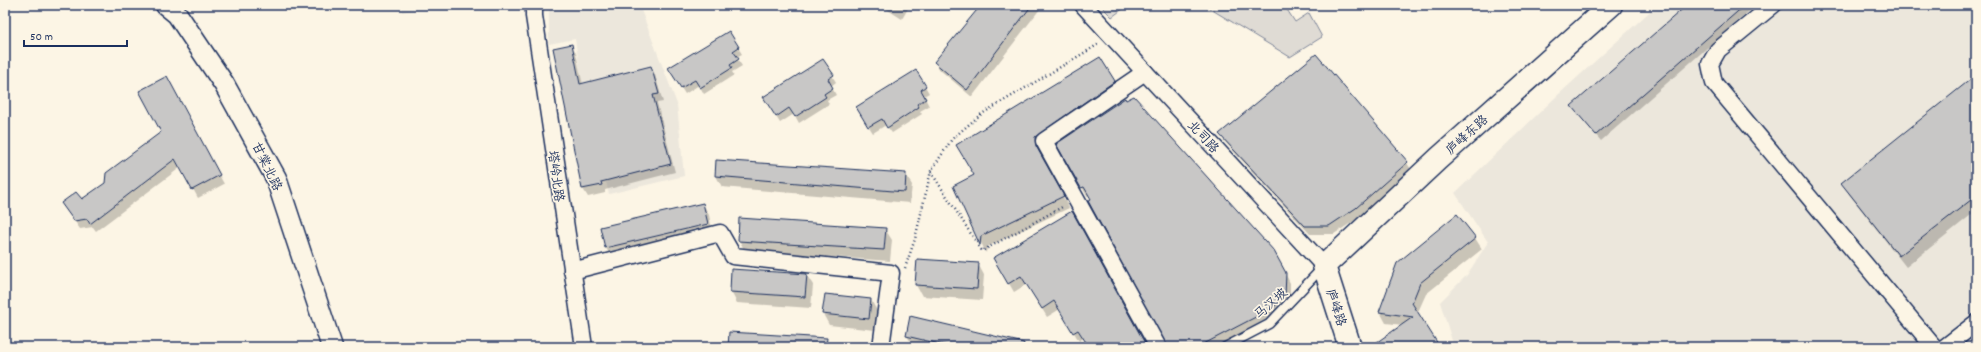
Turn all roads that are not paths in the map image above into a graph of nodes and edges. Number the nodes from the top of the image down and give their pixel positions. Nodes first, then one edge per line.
1 (166, 5) edge
2 (534, 5) edge
3 (1083, 5) edge
4 (1611, 5) edge
5 (1773, 5) edge
6 (1145, 72) junction
7 (1324, 266) junction
8 (572, 271) junction
9 (1976, 323) edge
10 (332, 347) edge
11 (584, 347) edge
12 (881, 347) edge
13 (1158, 347) edge
14 (1225, 347) edge
15 (1350, 347) edge
16 (1934, 347) edge
17 (1945, 347) edge

1 - 10 street, 甘棠北路
2 - 8 street, 塔岭北路
3 - 6 street, 北司路
4 - 7 main road, 庐峰东路
5 - 16 street
6 - 7 street, 北司路
6 - 13 street
7 - 14 lane, 马汉坡
7 - 15 main road, 庐峰路
8 - 11 street, 塔岭北路
8 - 12 street
9 - 17 street

